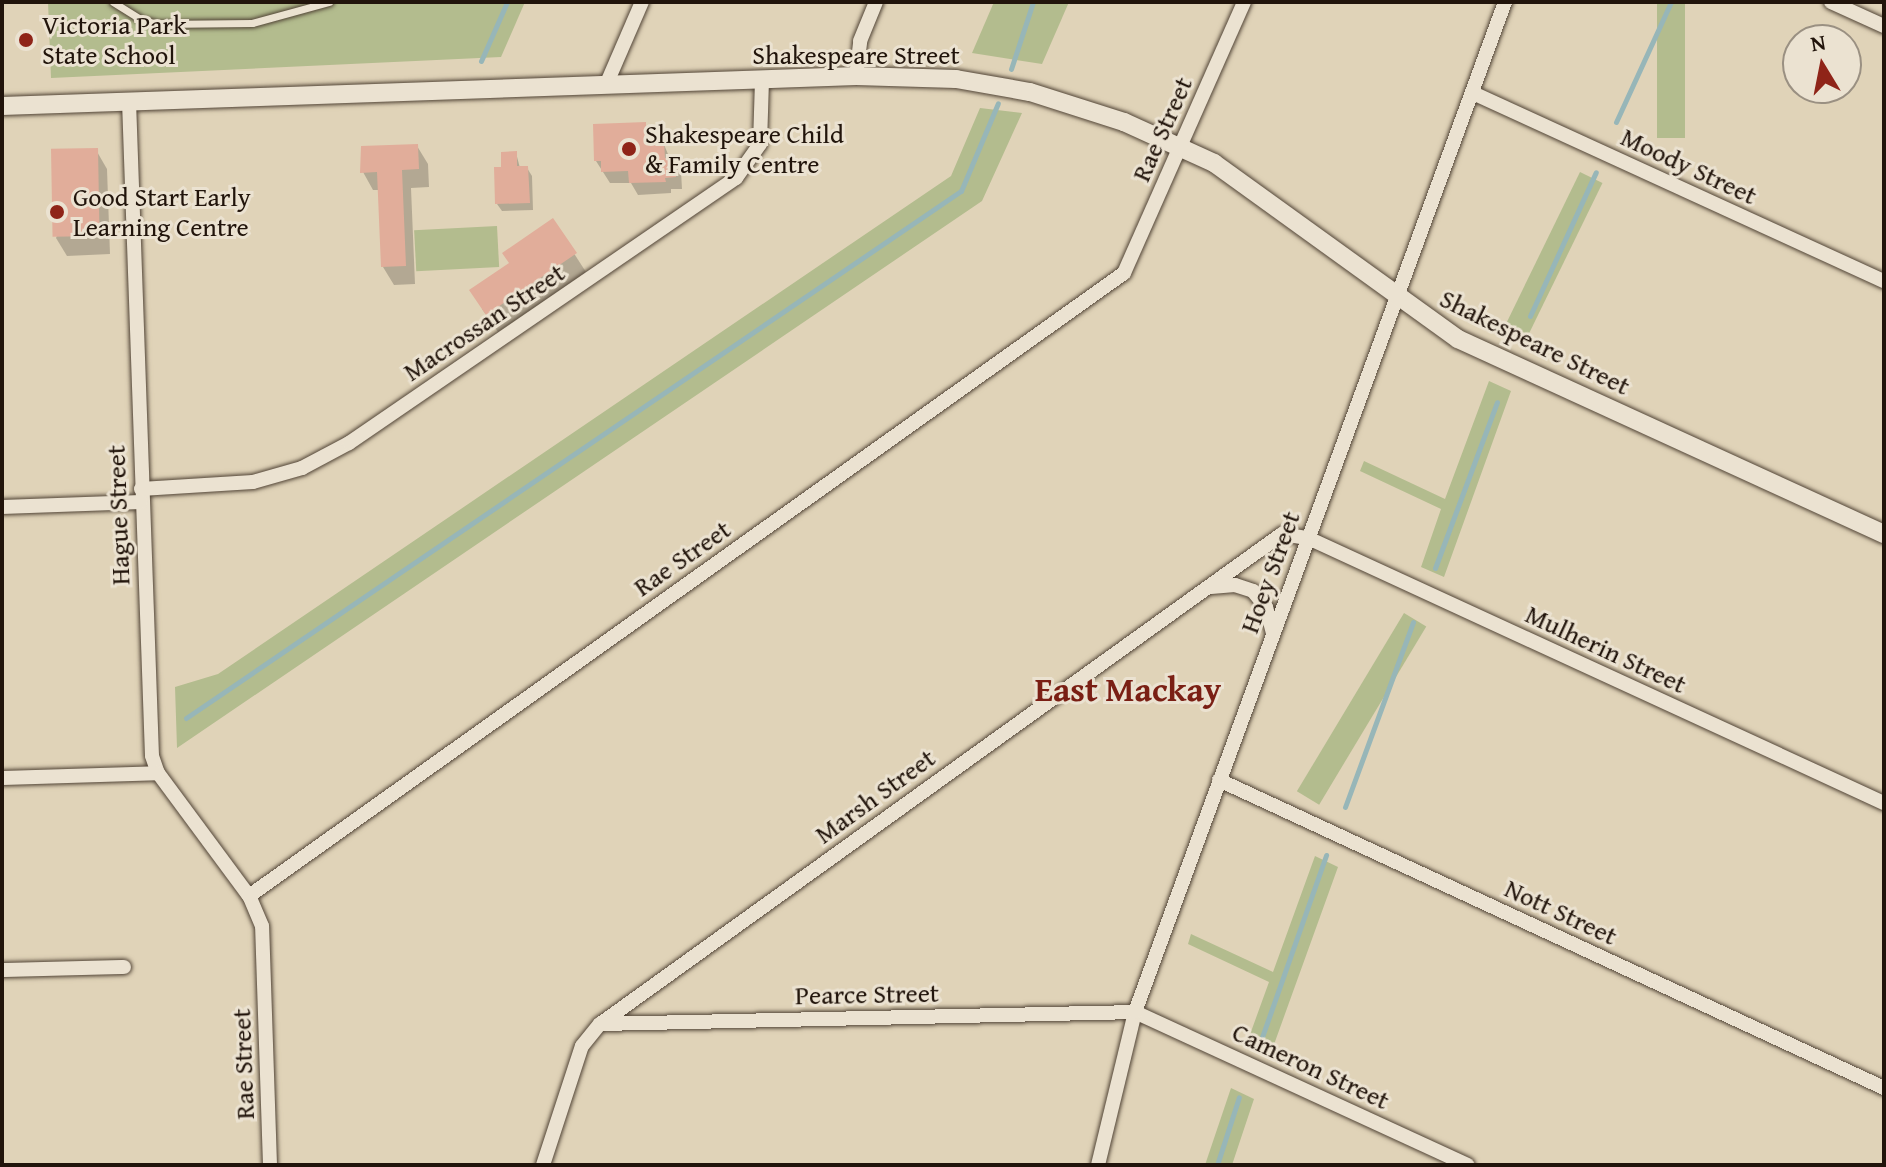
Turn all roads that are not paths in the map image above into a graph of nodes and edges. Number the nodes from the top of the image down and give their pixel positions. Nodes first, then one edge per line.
1 (113, 2) edge
2 (329, 2) edge
3 (642, 2) edge
4 (876, 2) edge
5 (1244, 2) edge
6 (1505, 2) edge
7 (1831, 2) edge
8 (1884, 26) edge
9 (856, 76) junction
10 (762, 80) junction
11 (606, 85) junction
12 (1473, 93) junction
13 (129, 101) junction
14 (2, 106) edge
15 (1181, 147) junction
16 (1884, 281) edge
17 (1396, 297) junction
18 (141, 496) junction
19 (2, 507) edge
20 (1884, 534) edge
21 (1308, 538) junction
22 (1201, 591) junction
23 (1273, 633) junction
24 (158, 773) junction
25 (2, 778) edge
26 (1219, 780) junction
27 (1884, 803) edge
28 (249, 896) junction
29 (124, 967) dead end
30 (2, 970) edge
31 (1135, 1012) junction
32 (600, 1024) junction
33 (1884, 1088) edge
34 (270, 1165) edge
35 (543, 1165) edge
36 (1098, 1165) edge
37 (1468, 1165) edge

1 - 2 lane
3 - 11 street
4 - 9 street
5 - 15 street, Rae Street
6 - 12 street, Hoey Street
7 - 8 street
9 - 10 street, Shakespeare Street
9 - 15 street, Shakespeare Street
10 - 11 street, Shakespeare Street
10 - 18 street, Macrossan Street
11 - 13 street, Shakespeare Street
12 - 16 street, Moody Street
12 - 17 street, Hoey Street
13 - 14 street, Shakespeare Street
13 - 18 street, Hague Street
15 - 17 street, Shakespeare Street
15 - 28 street, Rae Street
17 - 20 street, Shakespeare Street
17 - 21 street, Hoey Street
18 - 19 street, Macrossan Street
18 - 24 street, Hague Street
21 - 22 street, Marsh Street
21 - 23 street, Hoey Street
21 - 27 street, Mulherin Street
22 - 23 street
22 - 32 street, Marsh Street
23 - 26 street, Hoey Street
24 - 25 street
24 - 28 street, Hague Street
26 - 31 street, Hoey Street
26 - 33 street, Nott Street
28 - 34 street, Rae Street
29 - 30 street
31 - 32 street, Pearce Street
31 - 36 street, Hoey Street
31 - 37 street, Cameron Street
32 - 35 street, Marsh Street

